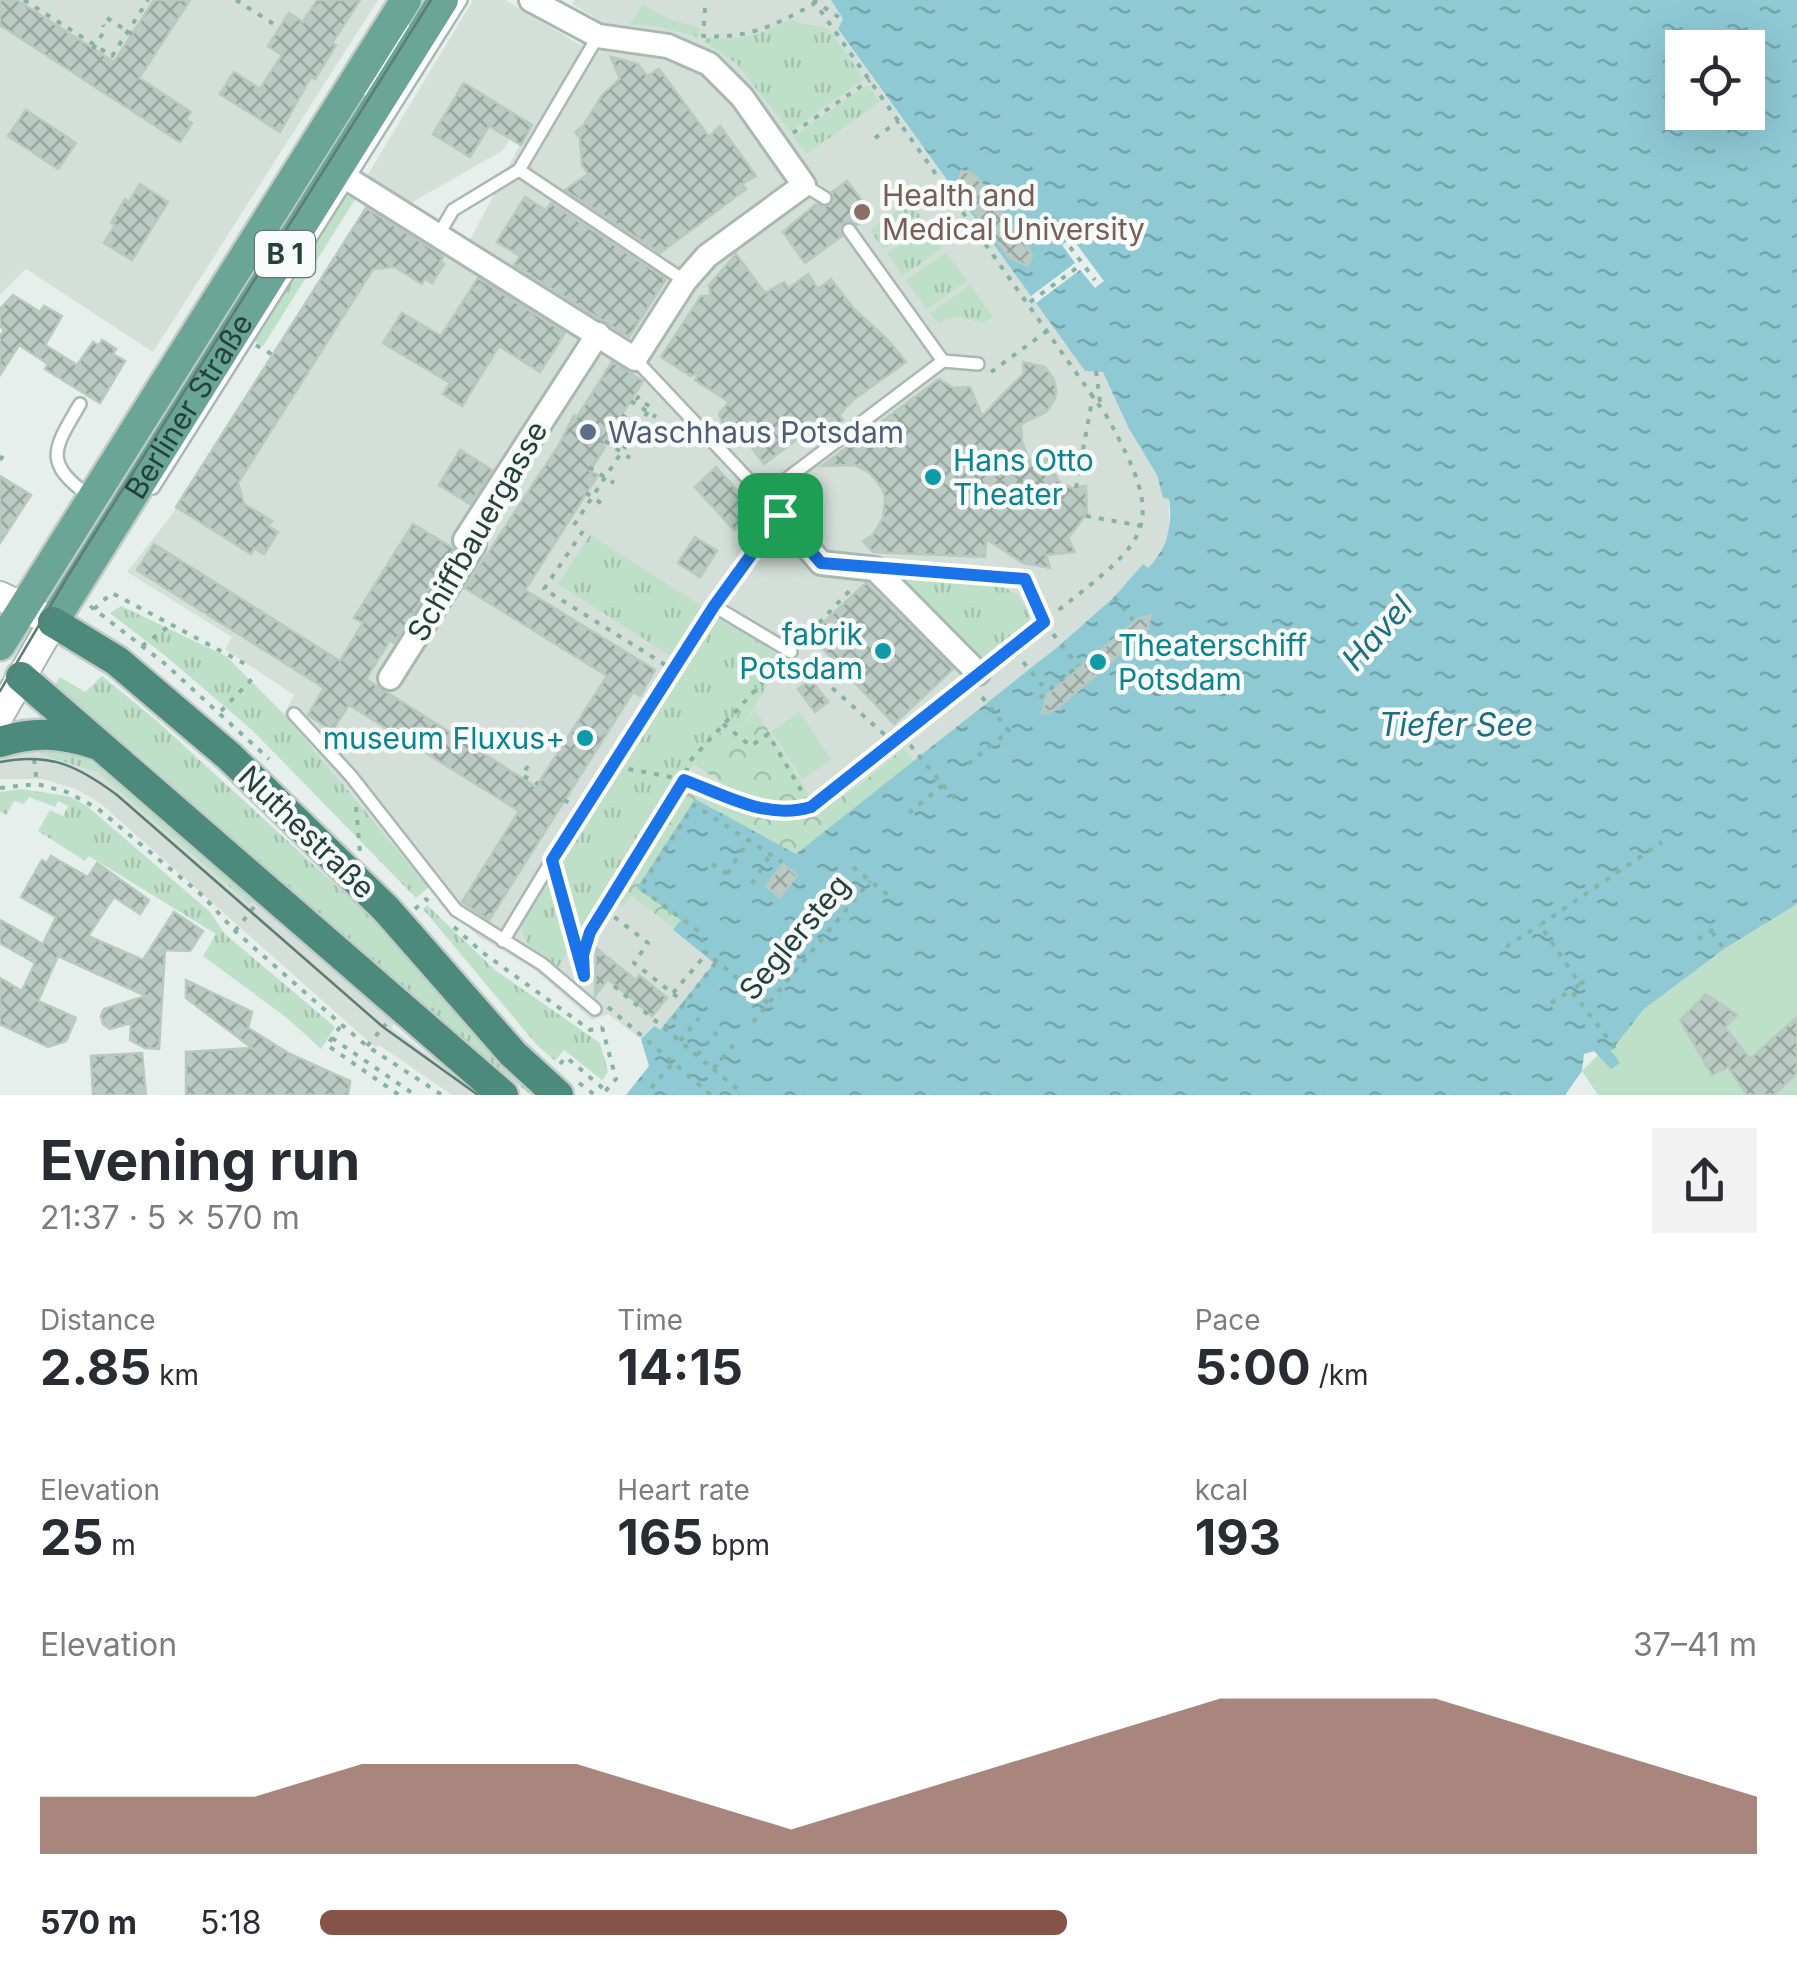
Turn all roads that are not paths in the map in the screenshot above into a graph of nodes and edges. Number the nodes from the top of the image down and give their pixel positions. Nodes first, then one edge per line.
1 (406, 0) edge
2 (422, 0) edge
3 (443, 0) edge
4 (461, 0) edge
5 (530, 0) edge
6 (598, 36) junction
7 (358, 103) dead end
8 (349, 118) dead end
9 (519, 170) junction
10 (343, 175) junction
11 (804, 185) junction
12 (825, 198) dead end
13 (262, 227) junction
14 (849, 230) dead end
15 (439, 234) junction
16 (685, 281) junction
17 (598, 334) junction
18 (634, 358) junction
19 (943, 361) junction
20 (978, 364) dead end
21 (80, 404) dead end
22 (764, 496) junction
23 (93, 498) junction
24 (780, 515) junction
25 (873, 569) junction
26 (12, 602) edge
27 (54, 622) junction
28 (1048, 627) road end
29 (0, 645) edge
30 (791, 652) road end
31 (10, 669) edge
32 (978, 673) road end
33 (390, 678) dead end
34 (0, 714) edge
35 (294, 714) dead end
36 (0, 742) edge
37 (103, 746) junction
38 (552, 860) road end
39 (503, 941) junction
40 (598, 1005) road end
41 (557, 1081) edge
42 (503, 1095) edge

1 - 13 main road, Berliner Straße / B 1
2 - 7 lane
3 - 10 main road, Berliner Straße / B 1
4 - 10 lane
5 - 6 street
6 - 9 lane
6 - 11 street
8 - 13 lane
9 - 15 lane
9 - 16 lane
10 - 15 street
10 - 27 main road, Berliner Straße / B 1
11 - 12 lane
11 - 16 street
13 - 23 main road, Berliner Straße / B 1
14 - 19 lane
15 - 17 street
16 - 18 street
17 - 18 street
17 - 33 street, Schiffbauergasse
18 - 22 lane
19 - 20 lane
19 - 22 lane
21 - 23 lane
22 - 24 street
23 - 26 main road, Berliner Straße / B 1
24 - 25 street
24 - 30 lane
25 - 28 lane
25 - 32 street
26 - 27 street, Nuthestraße
26 - 29 main road, Berliner Straße / B 1
27 - 31 street, Berliner Straße
27 - 41 highway, Nuthestraße
31 - 34 street, Berliner Straße
31 - 37 highway
35 - 39 lane
36 - 37 highway
37 - 42 highway
38 - 39 lane
39 - 40 lane

